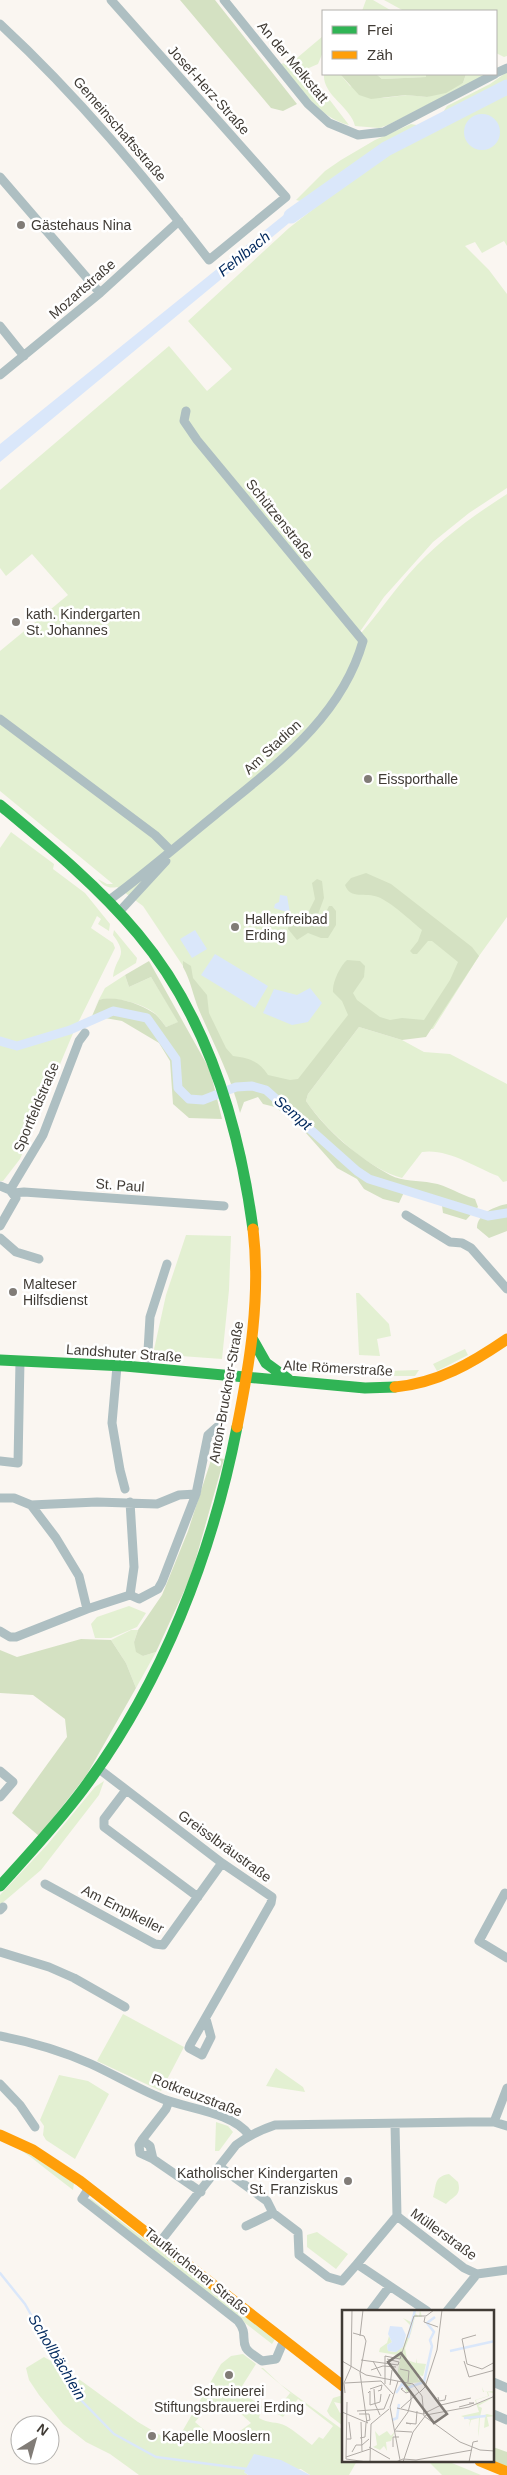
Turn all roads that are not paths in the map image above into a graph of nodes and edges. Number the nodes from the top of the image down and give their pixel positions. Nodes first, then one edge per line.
1 (112, 0) edge
2 (224, 0) edge
3 (0, 24) edge
4 (493, 75) edge
5 (0, 177) edge
6 (179, 221) junction
7 (209, 260) joint
8 (100, 293) junction
9 (0, 326) edge
10 (24, 356) junction
11 (0, 375) edge
12 (186, 411) dead end
13 (363, 642) joint
14 (0, 719) edge
15 (0, 806) edge
16 (172, 851) junction
17 (132, 898) junction
18 (108, 901) junction
19 (118, 912) junction
20 (133, 929) junction
21 (85, 1033) dead end
22 (0, 1186) edge
23 (12, 1191) junction
24 (224, 1206) dead end
25 (406, 1215) dead end
26 (0, 1226) edge
27 (0, 1238) edge
28 (39, 1259) dead end
29 (167, 1264) dead end
30 (507, 1289) edge
31 (507, 1339) edge
32 (253, 1340) junction
33 (0, 1360) edge
34 (20, 1361) junction
35 (117, 1366) junction
36 (147, 1368) junction
37 (246, 1378) junction
38 (293, 1381) junction
39 (217, 1427) dead end
40 (0, 1461) edge
41 (125, 1489) dead end
42 (196, 1494) junction
43 (0, 1498) edge
44 (128, 1502) junction
45 (31, 1505) junction
46 (130, 1595) junction
47 (87, 1609) junction
48 (0, 1631) edge
49 (99, 1769) junction
50 (0, 1771) edge
51 (126, 1790) junction
52 (0, 1797) edge
53 (222, 1863) junction
54 (45, 1884) dead end
55 (0, 1886) edge
56 (506, 1892) edge
57 (198, 1897) junction
58 (0, 1952) edge
59 (507, 1958) edge
60 (125, 2007) dead end
61 (206, 2019) dead end
62 (0, 2036) edge
63 (0, 2084) edge
64 (507, 2088) edge
65 (169, 2101) junction
66 (494, 2122) junction
67 (395, 2124) junction
68 (507, 2126) edge
69 (35, 2127) dead end
70 (0, 2135) edge
71 (248, 2136) junction
72 (220, 2167) junction
73 (89, 2188) junction
74 (201, 2192) junction
75 (273, 2213) junction
76 (397, 2216) junction
77 (246, 2226) dead end
78 (160, 2242) junction
79 (357, 2264) junction
80 (507, 2270) edge
81 (477, 2274) junction
82 (389, 2287) junction
83 (372, 2310) edge
84 (426, 2310) edge
85 (448, 2310) edge
86 (284, 2340) junction
87 (342, 2385) edge
88 (494, 2385) edge
89 (507, 2388) edge
90 (494, 2414) edge
91 (507, 2420) edge
92 (482, 2462) edge
93 (507, 2472) edge

1 - 7 street, Josef-Herz-Straße
2 - 4 street, An der Melkstatt
3 - 6 street, Gemeinschaftsstraße
5 - 8 street
6 - 7 street, Gemeinschaftsstraße
6 - 8 street, Mozartstraße
8 - 10 street, Mozartstraße
9 - 10 street
10 - 11 street, Mozartstraße
12 - 13 street, Schützenstraße
13 - 16 street, Am Stadion
14 - 16 street
15 - 18 main road, Anton-Bruckner-Straße
16 - 17 street, Am Stadion
16 - 18 street, Am Stadion
17 - 19 street, Am Stadion
17 - 20 street
18 - 19 main road, Anton-Bruckner-Straße
19 - 20 main road, Anton-Bruckner-Straße
20 - 32 main road, Anton-Bruckner-Straße
21 - 23 street, Sportfeldstraße
22 - 23 street, St. Paul
23 - 24 street, St. Paul
23 - 26 street
25 - 30 street
27 - 28 street
29 - 36 street
31 - 38 main road, Alte Römerstraße
32 - 37 main road, Anton-Bruckner-Straße
32 - 38 main road
33 - 34 main road, Landshuter Straße
34 - 35 main road, Landshuter Straße
34 - 40 street
35 - 36 main road, Landshuter Straße
35 - 41 street
36 - 37 main road, Landshuter Straße
37 - 38 main road, Alte Römerstraße
37 - 49 main road, Anton-Bruckner-Straße
39 - 42 street
42 - 44 street
42 - 46 street
43 - 45 street
44 - 45 street
44 - 46 street
45 - 47 street
46 - 47 street
47 - 48 street
49 - 51 street, Greisslbräustraße
49 - 55 main road, Anton-Bruckner-Straße
50 - 52 street
51 - 53 street, Greisslbräustraße
51 - 57 street
53 - 57 street, Am Emplkeller
53 - 61 street, Greisslbräustraße
54 - 57 street, Am Emplkeller
56 - 59 street
58 - 60 street
62 - 65 street, Rotkreuzstraße
63 - 69 street
64 - 66 street
65 - 71 street, Rotkreuzstraße
65 - 74 street
66 - 67 street, Rotkreuzstraße
66 - 68 street, Rotkreuzstraße
67 - 71 street, Rotkreuzstraße
67 - 76 street, Müllerstraße
70 - 73 main road, Taufkirchener Straße
71 - 72 street
72 - 74 street
72 - 75 street
73 - 78 main road, Taufkirchener Straße
73 - 86 street, Taufkirchener Straße
74 - 78 street
75 - 77 street
75 - 79 street
76 - 79 street
76 - 81 street, Müllerstraße
78 - 86 main road, Taufkirchener Straße
79 - 82 street
80 - 81 street, Müllerstraße
81 - 85 street, Müllerstraße
82 - 83 street
82 - 84 street
86 - 87 main road, Taufkirchener Straße
88 - 89 street
90 - 91 street
92 - 93 main road

